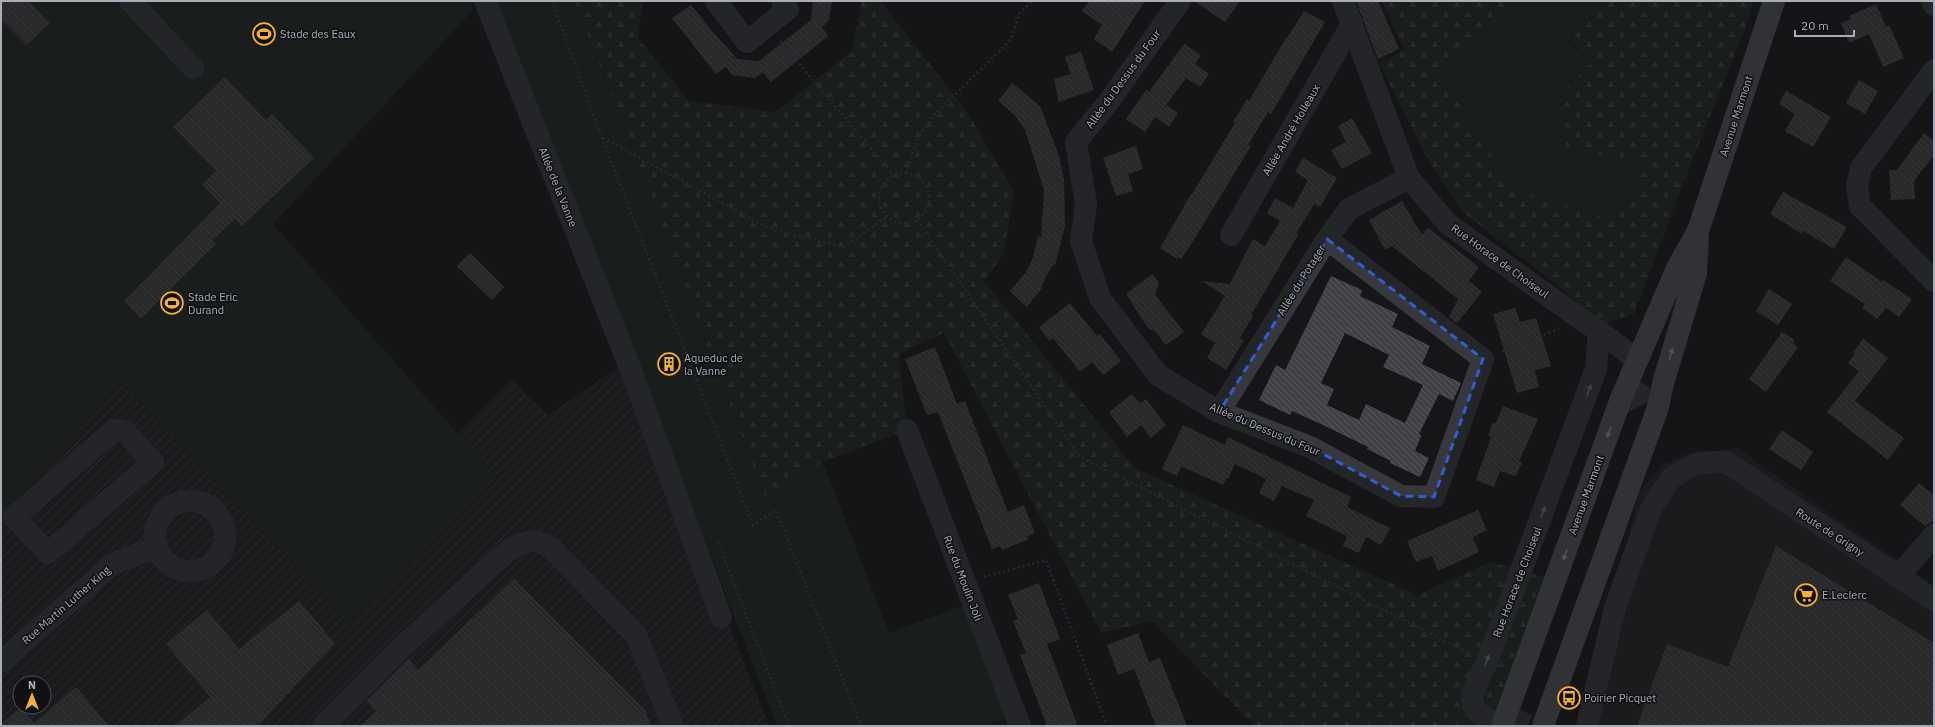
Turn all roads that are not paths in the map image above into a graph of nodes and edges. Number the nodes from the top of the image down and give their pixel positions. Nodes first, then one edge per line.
1 (130, 1) edge
2 (485, 1) edge
3 (716, 1) edge
4 (782, 1) edge
5 (1180, 1) edge
6 (1343, 1) edge
7 (1774, 1) edge
8 (1932, 1) edge
9 (1934, 5) edge
10 (1352, 24) junction
11 (193, 68) dead end
12 (1934, 70) edge
13 (1409, 178) junction
14 (1698, 231) junction
15 (1231, 235) dead end
16 (1327, 238) junction
17 (1678, 266) junction
18 (1934, 280) edge
19 (1590, 326) junction
20 (1637, 360) junction
21 (1640, 394) junction
22 (1620, 404) junction
23 (1219, 412) junction
24 (907, 430) dead end
25 (8, 522) edge
26 (1934, 535) edge
27 (157, 546) dead end
28 (1898, 577) junction
29 (1934, 600) edge
30 (720, 617) dead end
31 (1, 662) edge
32 (1533, 717) edge
33 (323, 726) edge
34 (673, 726) edge
35 (1020, 726) edge
36 (1503, 726) edge
37 (1587, 726) edge

1 - 11 street
2 - 30 street, Allée de la Vanne
3 - 4 street
5 - 23 street, Allée du Dessus du Four
6 - 10 street, Rue Horace de Choiseul
7 - 14 main road, Avenue Marmont
8 - 9 street
10 - 13 street, Rue Horace de Choiseul
10 - 15 street, Allée André Holleaux
12 - 18 street
13 - 16 street, Allée du Potager
13 - 19 street, Rue Horace de Choiseul
14 - 17 main road, Avenue Marmont
32 -> 14 main road, Avenue Marmont
16 - 23 street, Allée du Potager
16 - 23 street, Allée du Dessus du Four
17 - 20 main road, Avenue Marmont
17 - 21 main road, Avenue Marmont
19 - 20 street, Rue Horace de Choiseul
36 -> 19 street, Rue Horace de Choiseul
20 - 22 main road, Avenue Marmont
21 - 22 street
21 - 32 main road, Avenue Marmont
22 -> 36 main road, Avenue Marmont
24 - 35 street, Rue du Moulin Joli
25 - 25 street
26 - 28 street
27 - 31 street, Rue Martin Luther King
28 - 29 street, Route de Grigny
28 - 37 street, Route de Grigny
33 - 34 street

